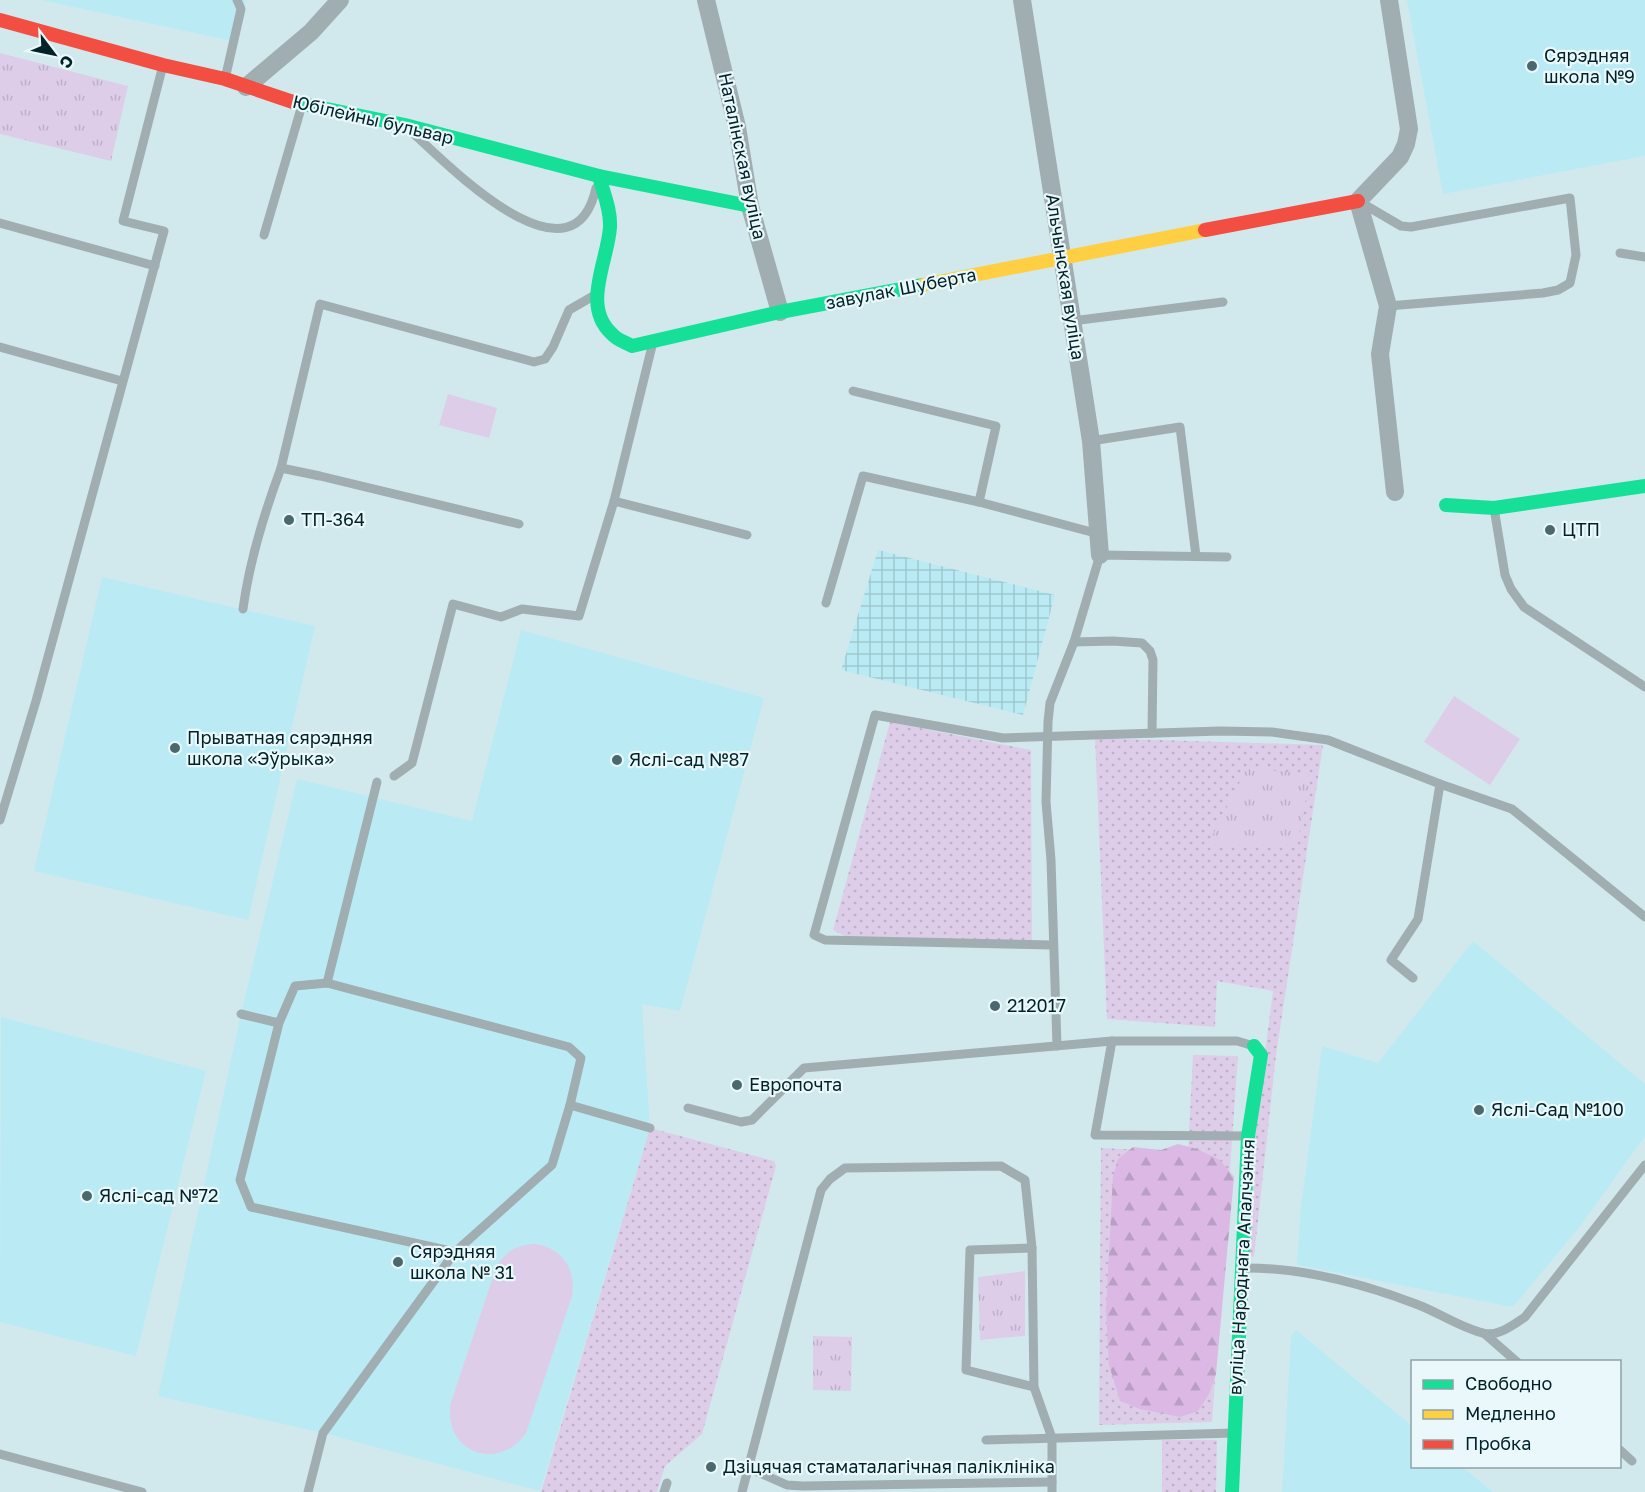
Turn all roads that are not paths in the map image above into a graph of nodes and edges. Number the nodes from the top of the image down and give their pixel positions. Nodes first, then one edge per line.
1 (237, 0) edge
2 (340, 0) edge
3 (706, 0) edge
4 (1022, 0) edge
5 (1389, 0) edge
6 (0, 20) edge
7 (163, 65) junction
8 (225, 79) junction
9 (246, 87) junction
10 (302, 105) junction
11 (405, 125) junction
12 (598, 176) junction
13 (1358, 201) junction
14 (750, 206) junction
15 (0, 223) edge
16 (264, 235) dead end
17 (1620, 253) dead end
18 (1645, 257) edge
19 (1062, 258) junction
20 (155, 266) junction
21 (597, 293) junction
22 (1223, 302) dead end
23 (1388, 306) junction
24 (780, 312) junction
25 (1072, 321) junction
26 (654, 341) junction
27 (0, 347) edge
28 (122, 381) junction
29 (853, 391) dead end
30 (1091, 441) junction
31 (281, 468) junction
32 (1645, 486) edge
33 (1395, 492) dead end
34 (614, 501) junction
35 (979, 502) junction
36 (1446, 505) dead end
37 (1494, 508) junction
38 (519, 524) dead end
39 (1099, 534) junction
40 (747, 535) dead end
41 (1100, 555) junction
42 (1196, 556) junction
43 (1227, 557) dead end
44 (826, 603) dead end
45 (243, 609) dead end
46 (1074, 642) junction
47 (1645, 687) edge
48 (1152, 733) junction
49 (1048, 738) junction
50 (394, 776) dead end
51 (377, 782) dead end
52 (1440, 784) junction
53 (0, 820) edge
54 (1645, 917) edge
55 (1053, 945) junction
56 (1413, 978) dead end
57 (327, 983) junction
58 (241, 1014) dead end
59 (279, 1023) junction
60 (1112, 1041) junction
61 (1057, 1046) junction
62 (1254, 1046) joint
63 (570, 1105) junction
64 (688, 1108) dead end
65 (650, 1128) dead end
66 (1248, 1136) junction
67 (1645, 1165) edge
68 (1032, 1248) junction
69 (455, 1252) junction
70 (1242, 1268) junction
71 (1485, 1334) junction
72 (1515, 1360) edge
73 (1034, 1387) junction
74 (1234, 1433) junction
75 (1052, 1438) junction
76 (986, 1440) dead end
77 (1621, 1451) edge
78 (0, 1454) edge
79 (1632, 1461) dead end
80 (749, 1468) junction
81 (102, 1482) junction
82 (1052, 1487) edge
83 (99, 1492) edge
84 (142, 1492) edge
85 (308, 1492) edge
86 (742, 1492) edge
87 (1232, 1492) edge

1 - 8 lane
2 - 9 street
3 - 14 street, Наталінская вуліца
4 - 19 street, Альчынская вуліца
5 - 13 street
6 - 7 street, Юбілейны бульвар
7 - 8 street, Юбілейны бульвар
7 - 20 lane
8 - 9 street, Юбілейны бульвар
9 - 10 street, Юбілейны бульвар
10 - 11 street, Юбілейны бульвар
10 - 16 lane
11 - 12 street, Юбілейны бульвар
11 - 12 lane
12 - 14 street, Юбілейны бульвар
12 - 21 street, завулак Шуберта
13 - 19 street, завулак Шуберта
13 - 23 street
13 - 23 lane
14 - 24 street, Наталінская вуліца
15 - 20 lane
17 - 18 lane
19 - 24 street, завулак Шуберта
19 - 25 street, Альчынская вуліца
20 - 28 lane
21 - 26 street, завулак Шуберта
21 - 31 lane
22 - 25 lane
23 - 33 street
24 - 26 street, завулак Шуберта
25 - 30 street, Альчынская вуліца
26 - 34 lane
27 - 28 lane
28 - 53 lane
29 - 35 lane
30 - 39 street, Альчынская вуліца
30 - 42 lane
31 - 38 lane
31 - 45 lane
32 - 37 street
34 - 40 lane
34 - 50 lane
35 - 39 lane
35 - 44 lane
36 - 37 street
37 - 47 lane
39 - 41 street, Альчынская вуліца
41 - 42 lane
41 - 46 lane
42 - 43 lane
46 - 48 lane
46 - 49 lane
48 - 49 lane
48 - 52 lane
49 - 55 lane
49 - 55 lane
51 - 57 lane
52 - 54 lane
52 - 56 lane
55 - 61 lane
57 - 59 lane
57 - 63 lane
58 - 59 lane
59 - 69 lane
60 - 61 lane
60 - 62 lane
60 - 66 lane
61 - 64 lane
62 - 66 street, вуліца Народнага Апалчэння
63 - 65 lane
63 - 69 lane
66 - 70 street, вуліца Народнага Апалчэння
67 - 71 lane
68 - 73 lane
68 - 73 lane
68 - 80 lane
69 - 85 lane
70 - 71 lane
70 - 74 street, вуліца Народнага Апалчэння
71 - 72 lane
73 - 75 lane
74 - 75 lane
74 - 87 street, вуліца Народнага Апалчэння
75 - 76 lane
75 - 82 lane
77 - 79 lane
78 - 81 lane
80 - 82 lane
80 - 86 lane
81 - 83 lane
81 - 84 lane

